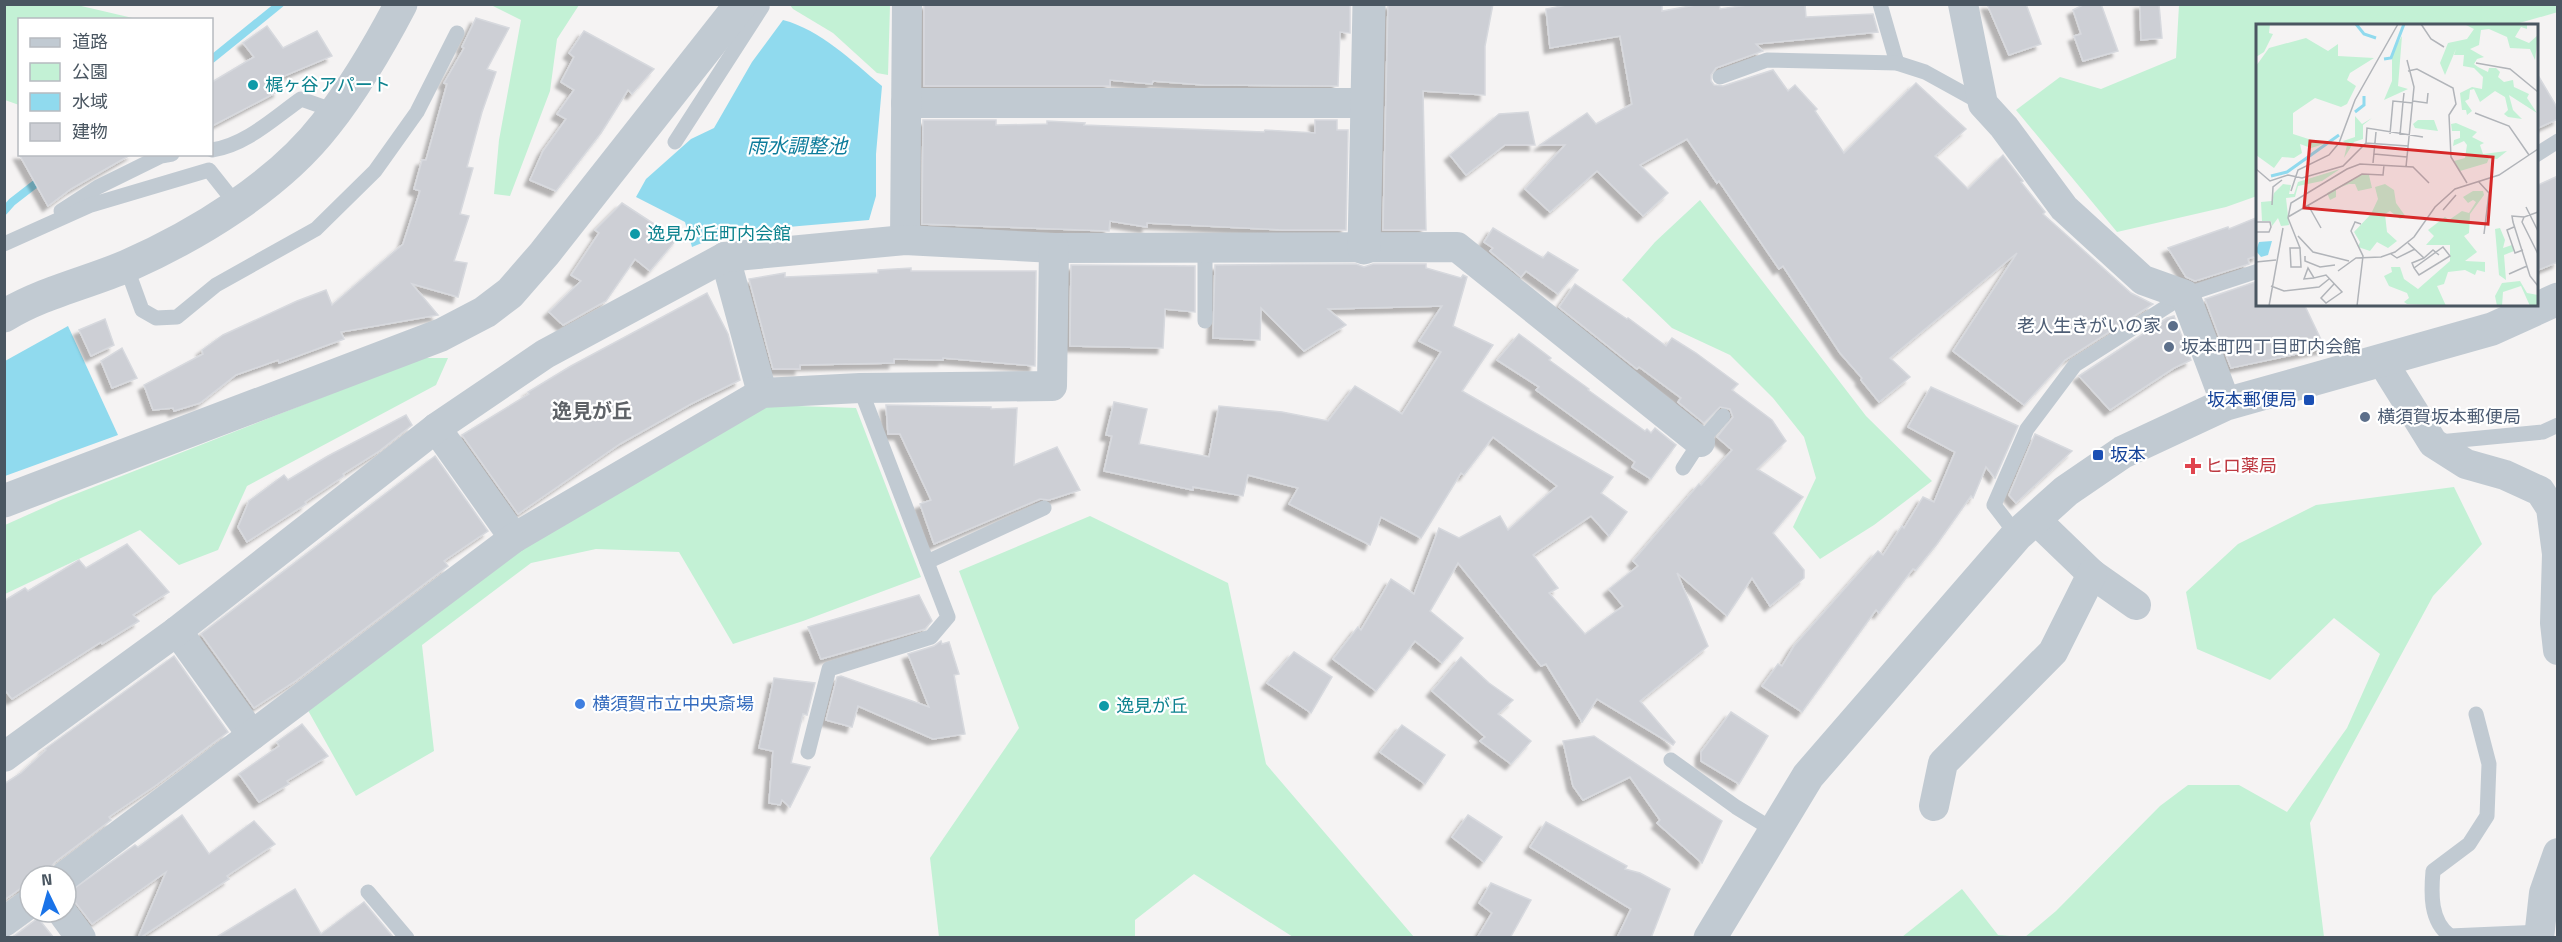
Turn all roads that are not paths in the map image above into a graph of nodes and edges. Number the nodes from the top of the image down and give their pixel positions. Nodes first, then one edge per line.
1 (401, 4) edge
2 (741, 4) edge
3 (759, 4) edge
4 (907, 4) edge
5 (1369, 4) edge
6 (1880, 4) edge
7 (1963, 4) edge
8 (457, 33) dead end
9 (1897, 63) junction
10 (1720, 77) dead end
11 (906, 103) junction
12 (1366, 103) junction
13 (1983, 104) junction
14 (335, 111) junction
15 (2558, 141) edge
16 (675, 142) dead end
17 (213, 150) edge
18 (2538, 154) edge
19 (161, 156) edge
20 (236, 204) junction
21 (45, 226) junction
22 (905, 240) junction
23 (4, 244) edge
24 (1054, 248) junction
25 (1205, 248) junction
26 (1364, 248) junction
27 (725, 257) junction
28 (126, 266) junction
29 (2256, 272) edge
30 (2185, 295) junction
31 (2558, 299) edge
32 (4, 316) edge
33 (1205, 321) dead end
34 (2382, 361) junction
35 (860, 388) junction
36 (762, 393) junction
37 (2226, 404) junction
38 (1723, 416) dead end
39 (2558, 425) edge
40 (436, 428) junction
41 (1700, 442) junction
42 (2433, 443) junction
43 (1683, 468) dead end
44 (4, 501) edge
45 (1044, 508) dead end
46 (2026, 527) junction
47 (514, 538) junction
48 (927, 562) junction
49 (2092, 574) junction
50 (2136, 605) dead end
51 (177, 631) junction
52 (2558, 650) edge
53 (2476, 714) dead end
54 (252, 735) junction
55 (808, 752) dead end
56 (4, 756) edge
57 (1671, 760) dead end
58 (1934, 806) dead end
59 (1775, 831) junction
60 (2558, 853) edge
61 (78, 866) edge
62 (368, 892) dead end
63 (18, 912) edge
64 (4, 922) edge
65 (71, 924) edge
66 (2540, 935) edge
67 (81, 938) edge
68 (407, 938) edge
69 (1710, 938) edge

1 - 14 street
2 - 44 street
3 - 16 lane
4 - 11 street
5 - 12 street
6 - 9 lane
7 - 13 street
8 - 28 lane
9 - 10 lane
9 - 13 lane
11 - 12 street
11 - 22 street
12 - 26 street
13 - 30 street
14 - 17 lane
14 - 20 street
15 - 18 lane
19 - 21 lane
20 - 21 lane
20 - 28 street
21 - 23 lane
22 - 24 street
22 - 27 street
24 - 25 street
24 - 35 street
25 - 26 street
25 - 33 lane
26 - 41 street
27 - 36 street
27 - 40 street
28 - 32 street
29 - 30 lane
30 - 37 street
30 - 46 lane
31 - 34 street
34 - 37 street
34 - 42 street
35 - 36 street
35 - 48 lane
36 - 47 street
37 - 46 street
38 - 41 lane
39 - 42 lane
40 - 47 street
40 - 51 street
41 - 43 lane
42 - 52 street
45 - 48 lane
46 - 49 street
46 - 59 street
47 - 54 street
48 - 55 lane
49 - 50 street
49 - 58 street
51 - 54 street
51 - 56 street
53 - 66 lane
54 - 61 street
57 - 59 lane
59 - 69 street
60 - 66 street
62 - 68 lane
63 - 64 street
65 - 67 street

